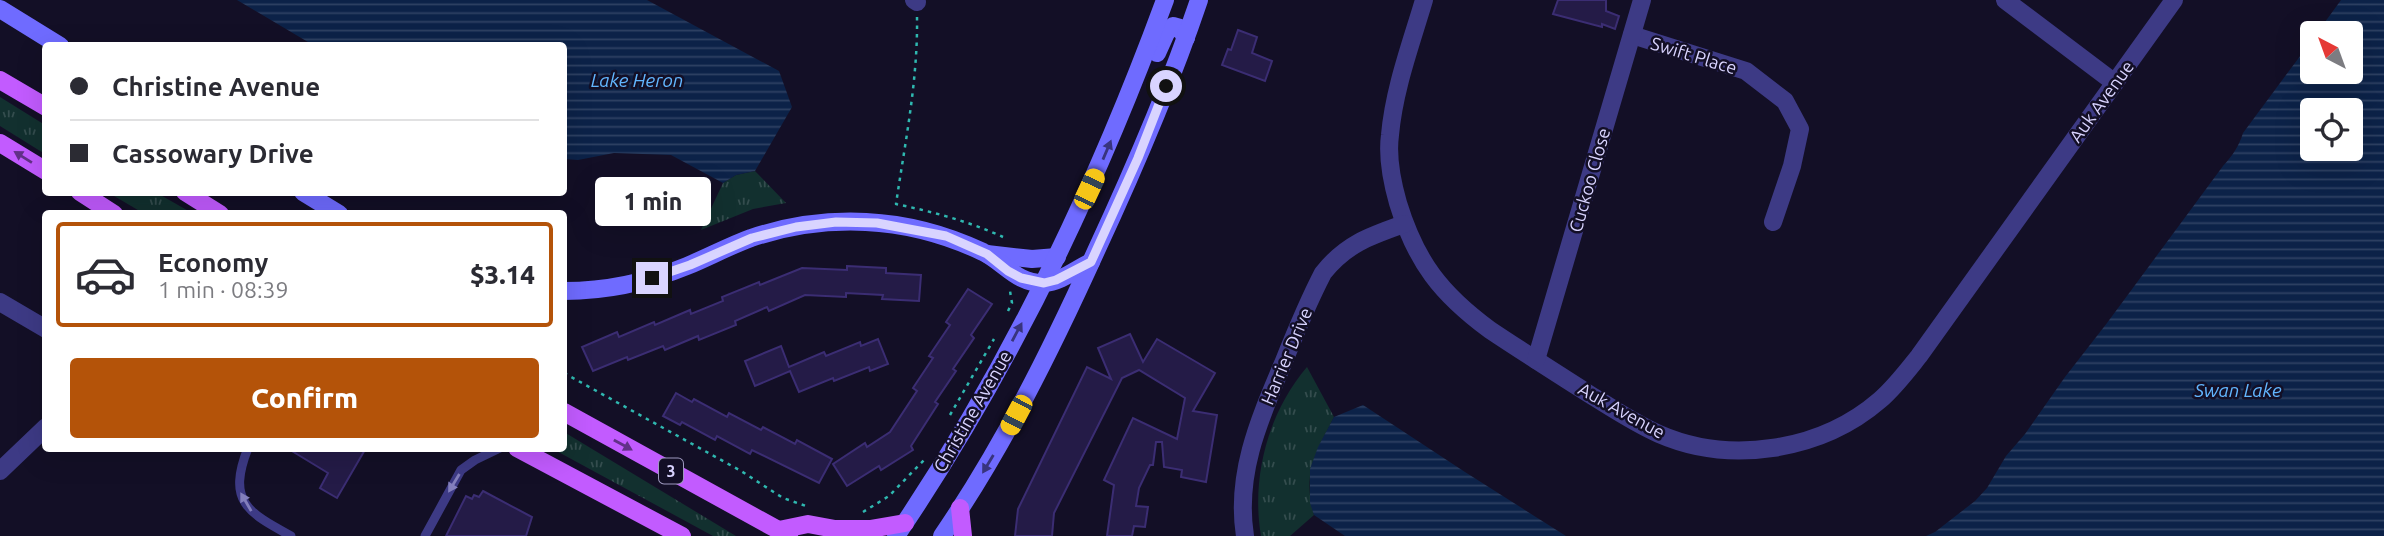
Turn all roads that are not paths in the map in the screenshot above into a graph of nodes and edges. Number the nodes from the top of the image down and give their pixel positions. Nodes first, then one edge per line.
1 (1165, 0) edge
2 (1199, 0) edge
3 (1424, 0) edge
4 (1642, 0) edge
5 (2005, 0) edge
6 (2174, 0) edge
7 (0, 9) edge
8 (1632, 35) junction
9 (1186, 38) junction
10 (54, 42) edge
11 (0, 79) edge
12 (2115, 83) junction
13 (1129, 97) junction
14 (42, 105) edge
15 (0, 143) edge
16 (42, 169) edge
17 (86, 196) edge
18 (191, 196) edge
19 (310, 196) edge
20 (108, 210) edge
21 (213, 210) edge
22 (332, 210) edge
23 (1773, 222) dead end
24 (1404, 224) junction
25 (987, 254) junction
26 (1057, 257) junction
27 (1091, 262) junction
28 (1044, 283) junction
29 (567, 291) edge
30 (0, 302) edge
31 (42, 327) edge
32 (1536, 360) junction
33 (567, 414) edge
34 (42, 431) edge
35 (247, 452) edge
36 (492, 452) edge
37 (524, 452) edge
38 (0, 471) edge
39 (960, 508) junction
40 (900, 530) edge
41 (784, 533) edge
42 (291, 536) edge
43 (425, 536) edge
44 (682, 536) edge
45 (942, 536) edge
46 (963, 536) edge
47 (1245, 536) edge

1 - 13 street, Christine Avenue
2 - 9 street
3 - 24 street, Auk Avenue
4 - 8 street, Cuckoo Close
5 - 12 street
6 - 12 street, Auk Avenue
7 - 10 street
8 - 23 street, Swift Place
8 - 32 street, Cuckoo Close
9 - 13 street
9 - 27 street
11 - 14 main road
12 - 32 street, Auk Avenue
26 -> 13 street, Christine Avenue
16 -> 15 main road
17 - 20 main road
18 - 21 main road
19 - 22 street
24 - 32 street, Auk Avenue
24 - 47 street, Harrier Drive
25 - 26 street
25 - 28 street
25 - 29 street
26 - 28 street, Christine Avenue
27 - 28 street
27 -> 39 street
40 -> 28 street, Christine Avenue
30 - 31 street
33 -> 41 main road, 3
34 - 38 street
42 -> 35 lane
36 -> 43 lane
37 - 44 main road
39 - 45 street
39 - 46 main road
40 - 41 main road

